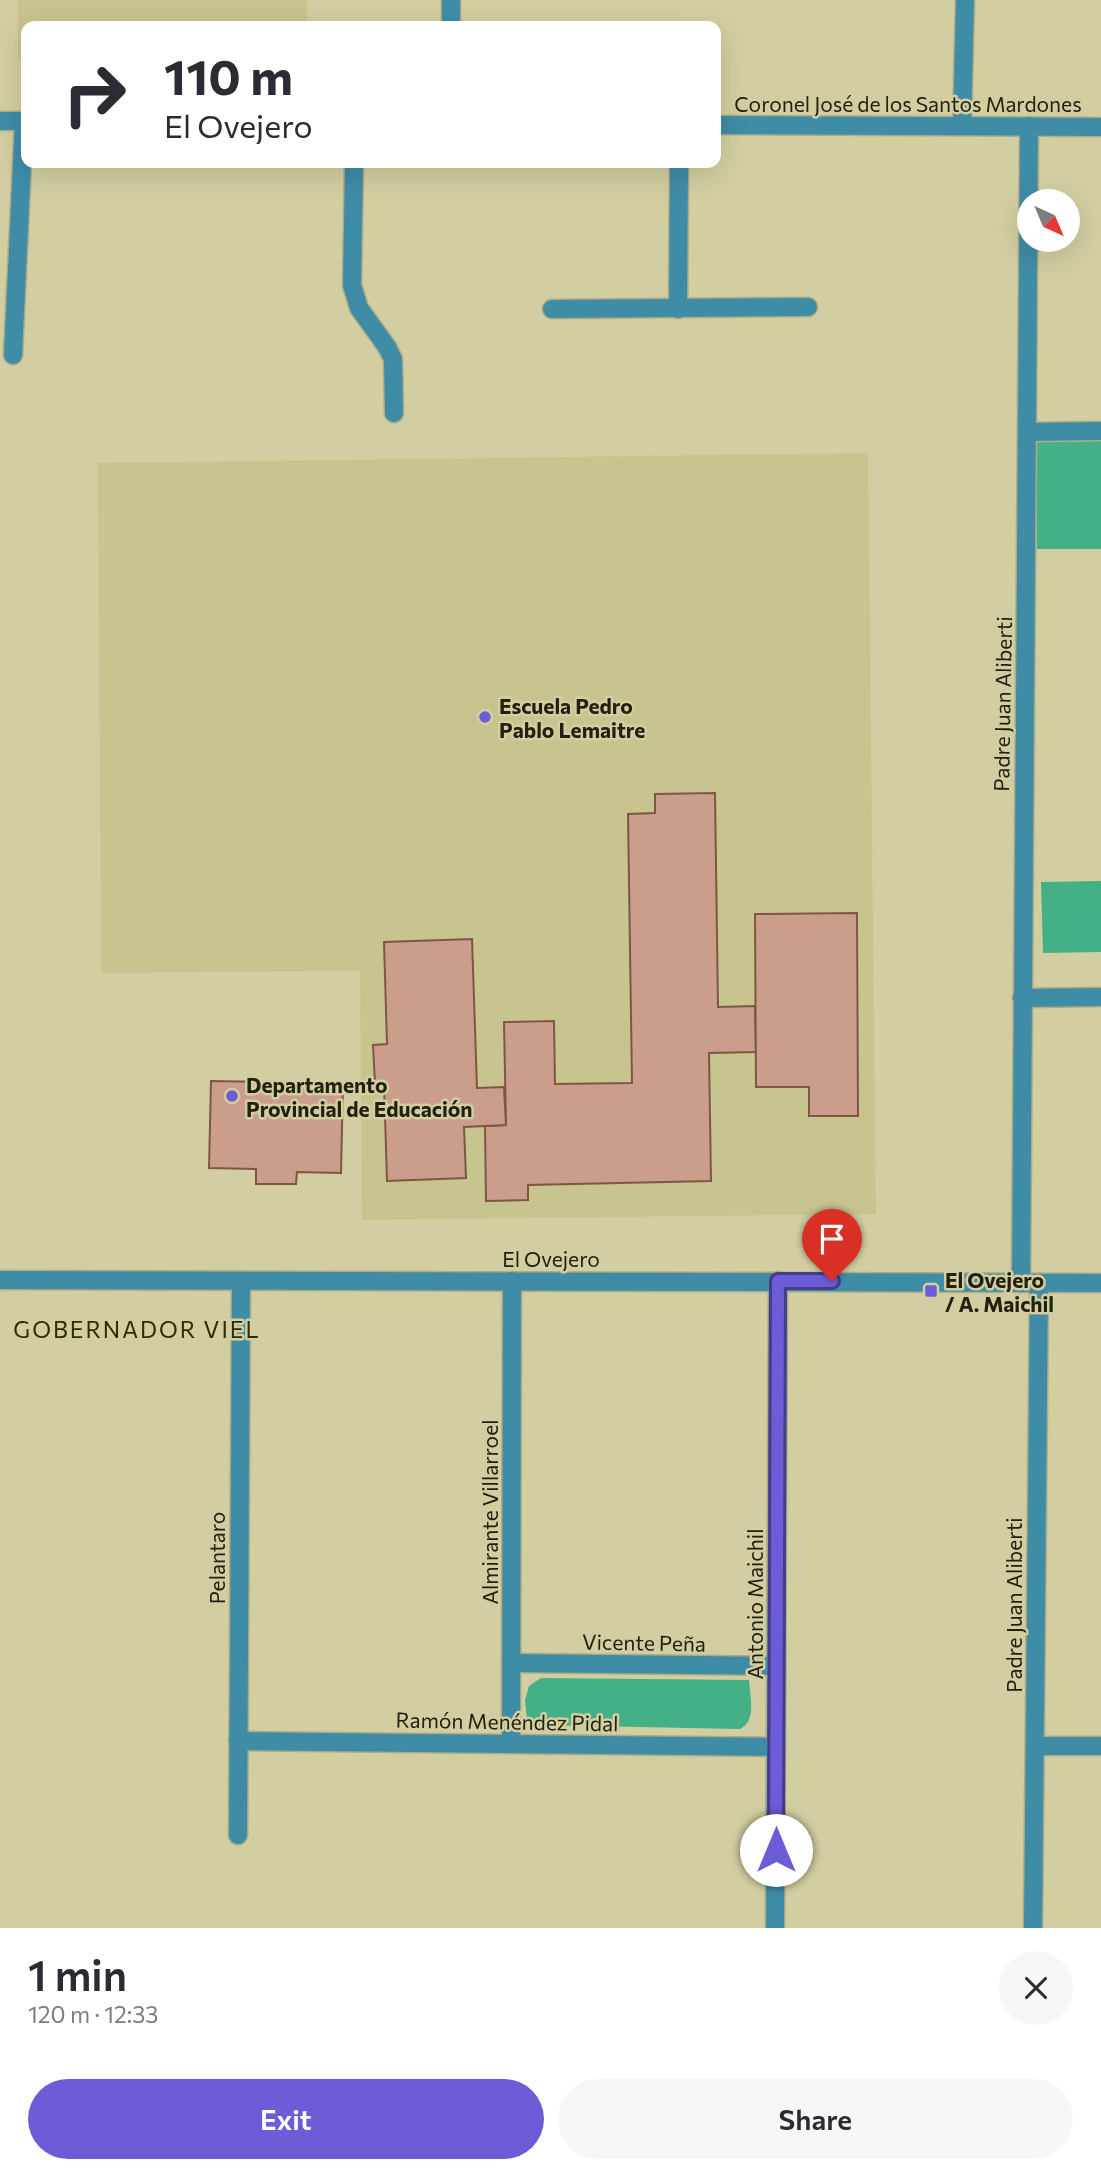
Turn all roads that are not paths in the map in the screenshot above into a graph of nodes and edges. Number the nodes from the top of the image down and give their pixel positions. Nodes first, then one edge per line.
1 (451, 0) edge
2 (965, 0) edge
3 (451, 21) edge
4 (0, 121) edge
5 (21, 121) edge
6 (721, 125) edge
7 (962, 126) junction
8 (1029, 126) junction
9 (1101, 127) edge
10 (23, 168) edge
11 (354, 168) edge
12 (679, 168) edge
13 (808, 307) dead end
14 (552, 309) dead end
15 (678, 309) junction
16 (13, 355) dead end
17 (394, 413) dead end
18 (1101, 431) edge
19 (1027, 432) junction
20 (1101, 997) edge
21 (1022, 998) junction
22 (0, 1280) edge
23 (241, 1281) junction
24 (512, 1281) junction
25 (778, 1281) junction
26 (1030, 1283) junction
27 (1101, 1283) edge
28 (511, 1663) junction
29 (776, 1666) junction
30 (238, 1741) junction
31 (511, 1744) junction
32 (776, 1746) junction
33 (1035, 1746) junction
34 (1101, 1746) edge
35 (238, 1835) dead end
36 (775, 1928) edge
37 (1033, 1928) edge

1 - 3 street
2 - 7 street
4 - 5 street
6 - 7 street, Coronel José de los Santos Mardones
7 - 8 street, Coronel José de los Santos Mardones
8 - 9 street, Coronel José de los Santos Mardones
8 - 19 street, Padre Juan Aliberti
10 - 16 street
11 - 17 street
12 - 15 street
13 - 15 street
14 - 15 street
18 - 19 street
19 - 21 street, Padre Juan Aliberti
20 - 21 street
21 - 26 street, Padre Juan Aliberti
22 - 23 street, El Ovejero
23 - 24 street, El Ovejero
23 - 30 street, Pelantaro
24 - 25 street, El Ovejero
24 - 28 street, Almirante Villarroel
25 - 26 street, El Ovejero
25 - 29 street, Antonio Maichil
26 - 27 street, El Ovejero
26 - 33 street, Padre Juan Aliberti
28 - 29 street, Vicente Peña
28 - 31 street, Almirante Villarroel
29 - 32 street, Antonio Maichil
30 - 31 street, Ramón Menéndez Pidal
30 - 35 street, Pelantaro
31 - 32 street, Ramón Menéndez Pidal
32 - 36 street, Antonio Maichil
33 - 34 street
33 - 37 street, Padre Juan Aliberti

